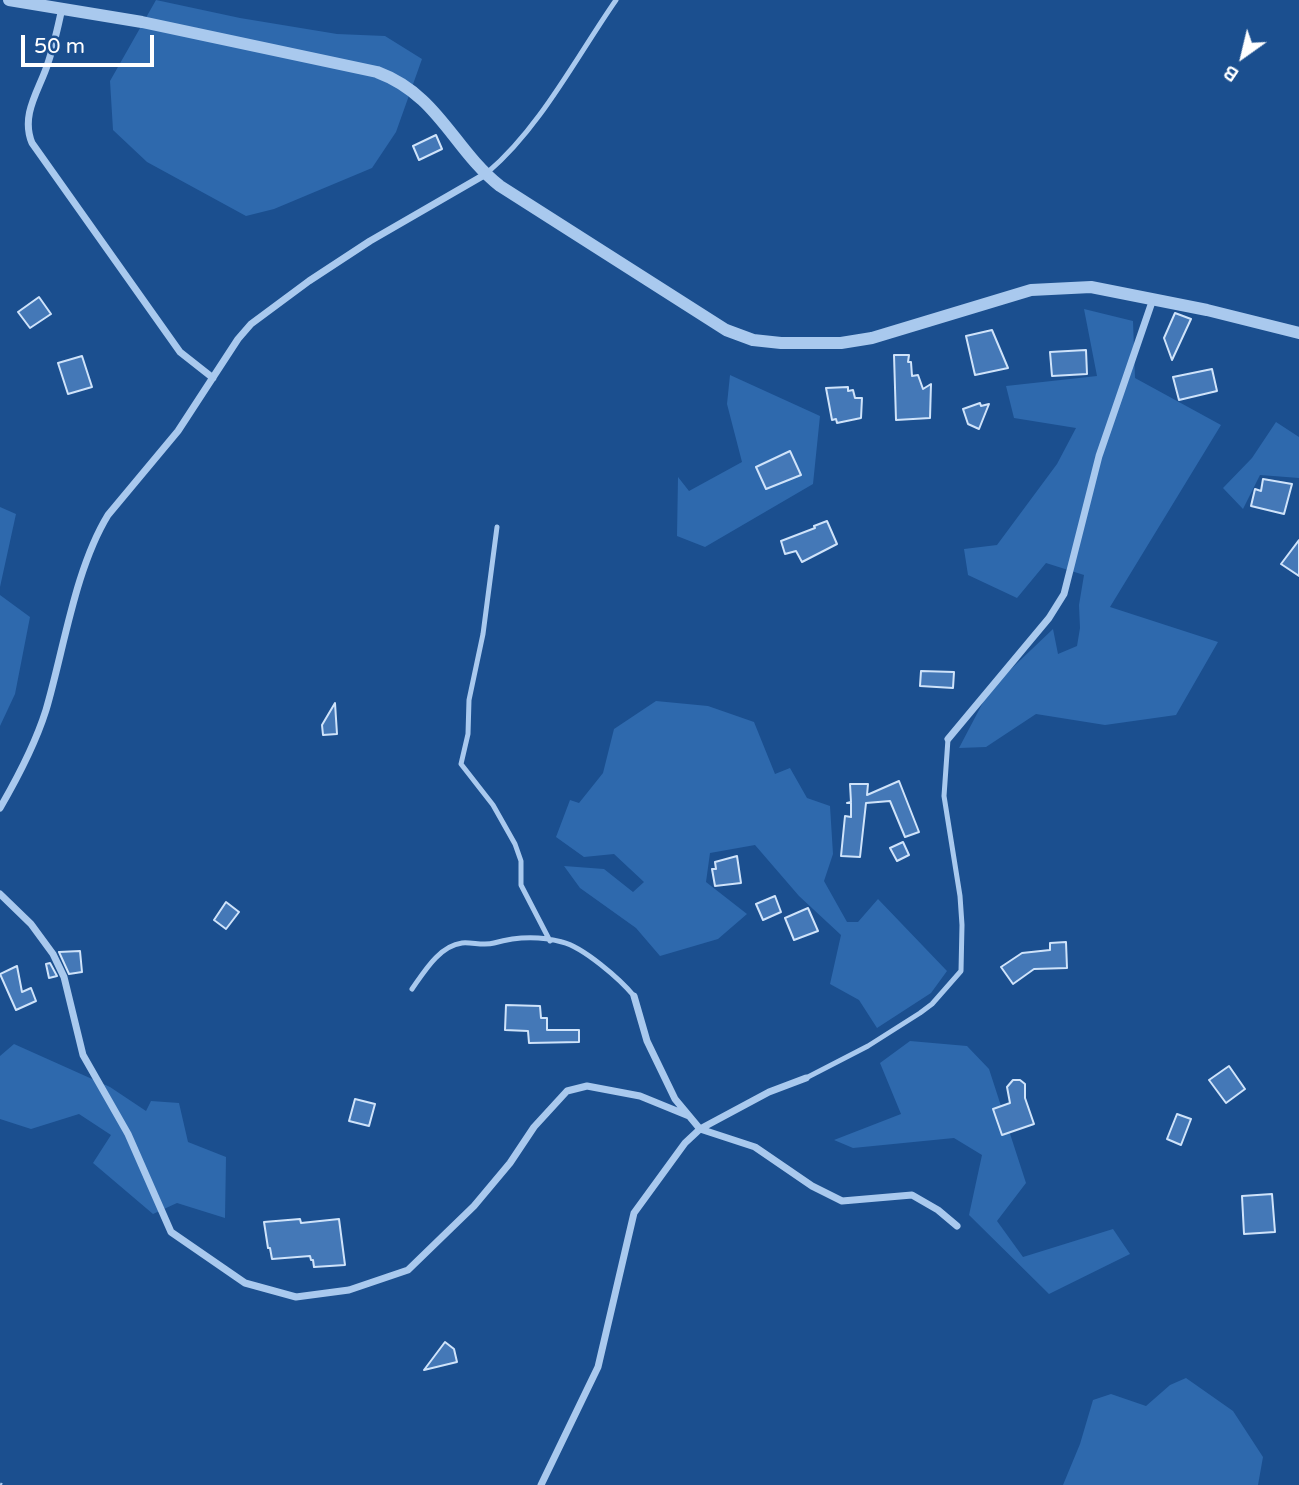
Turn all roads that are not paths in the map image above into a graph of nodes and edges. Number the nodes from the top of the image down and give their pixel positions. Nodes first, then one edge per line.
1 (9, 0) edge
2 (616, 0) edge
3 (62, 8) junction
4 (486, 174) junction
5 (1153, 299) junction
6 (1299, 333) edge
7 (212, 378) junction
8 (497, 527) dead end
9 (948, 739) joint
10 (0, 808) edge
11 (0, 894) edge
12 (550, 941) junction
13 (412, 989) dead end
14 (634, 996) joint
15 (806, 1078) joint
16 (689, 1116) junction
17 (700, 1129) junction
18 (957, 1226) dead end
19 (541, 1485) edge

1 - 3 street
2 - 4 lane
3 - 4 street
3 - 7 street
4 - 5 street
4 - 7 street
5 - 6 street
5 - 9 street
7 - 10 street
8 - 12 lane
9 - 15 lane
11 - 16 street
12 - 13 lane
12 - 14 lane
14 - 16 street
15 - 17 street
16 - 17 street
17 - 18 street
17 - 19 street

